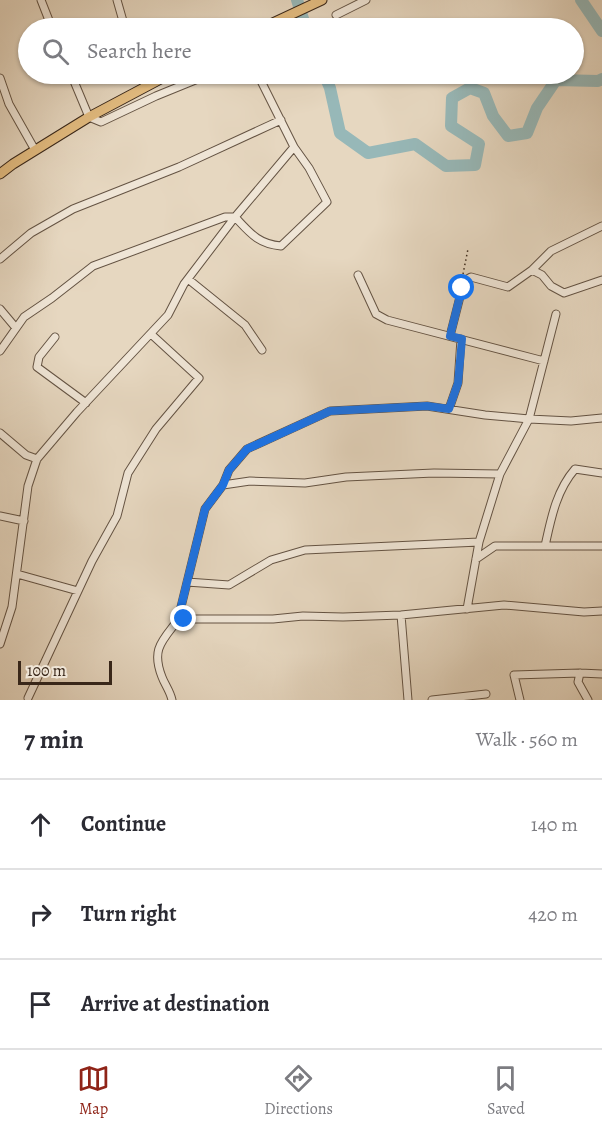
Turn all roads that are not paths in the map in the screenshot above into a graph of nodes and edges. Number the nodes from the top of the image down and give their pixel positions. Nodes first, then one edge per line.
1 (41, 0) edge
2 (117, 0) edge
3 (322, 0) edge
4 (366, 0) edge
5 (336, 15) dead end
6 (48, 18) edge
7 (122, 18) edge
8 (284, 18) edge
9 (0, 78) edge
10 (75, 84) edge
11 (150, 84) edge
12 (186, 84) edge
13 (262, 84) edge
14 (146, 86) joint
15 (181, 86) joint
16 (89, 117) junction
17 (280, 120) junction
18 (294, 147) junction
19 (35, 150) junction
20 (0, 174) edge
21 (235, 217) junction
22 (602, 226) edge
23 (0, 259) edge
24 (532, 270) junction
25 (358, 275) dead end
26 (188, 279) junction
27 (602, 280) edge
28 (0, 309) edge
29 (556, 314) dead end
30 (16, 328) junction
31 (151, 334) junction
32 (450, 336) junction
33 (54, 337) dead end
34 (462, 339) junction
35 (262, 350) dead end
36 (0, 351) edge
37 (544, 361) junction
38 (86, 403) junction
39 (449, 409) junction
40 (602, 418) edge
41 (529, 419) junction
42 (0, 433) edge
43 (37, 459) junction
44 (602, 473) edge
45 (500, 474) junction
46 (223, 485) junction
47 (0, 516) edge
48 (24, 521) junction
49 (479, 542) junction
50 (545, 546) junction
51 (602, 546) edge
52 (476, 558) junction
53 (17, 574) junction
54 (187, 582) junction
55 (78, 591) junction
56 (467, 609) junction
57 (602, 611) edge
58 (401, 615) junction
59 (184, 619) junction
60 (0, 644) edge
61 (580, 673) junction
62 (602, 674) edge
63 (486, 694) dead end
64 (28, 698) dead end
65 (172, 700) edge
66 (408, 700) edge
67 (432, 700) edge
68 (520, 700) edge
69 (588, 700) edge

1 - 6 street
2 - 7 street
3 - 8 main road
4 - 5 street
9 - 19 street
10 - 16 street
11 - 14 main road
12 - 15 street
13 - 17 street
14 - 16 main road
15 - 16 street
16 - 19 main road
17 - 18 street
17 - 23 street
18 - 21 street
18 - 21 street
19 - 20 main road
21 - 26 street
21 - 30 street
22 - 24 street
24 - 27 street
24 - 32 street
25 - 32 street
26 - 31 street
26 - 35 street
28 - 30 street
29 - 37 street
30 - 36 street
31 - 38 street
31 - 55 street
32 - 34 street
33 - 38 street
34 - 37 street
34 - 39 street
37 - 41 street
38 - 43 street
39 - 41 street
39 - 46 street
40 - 41 street
41 - 45 street
42 - 43 street
43 - 48 street
44 - 50 street
45 - 46 street
45 - 49 street
46 - 54 street
47 - 48 street
48 - 53 street
49 - 52 street
49 - 54 street
50 - 51 street
50 - 52 street
52 - 56 street
53 - 55 street
53 - 60 street
54 - 59 street
55 - 64 street
56 - 57 street
56 - 58 street
58 - 59 street
58 - 66 street
59 - 65 street
61 - 62 street
61 - 68 street
61 - 69 street
63 - 67 street

